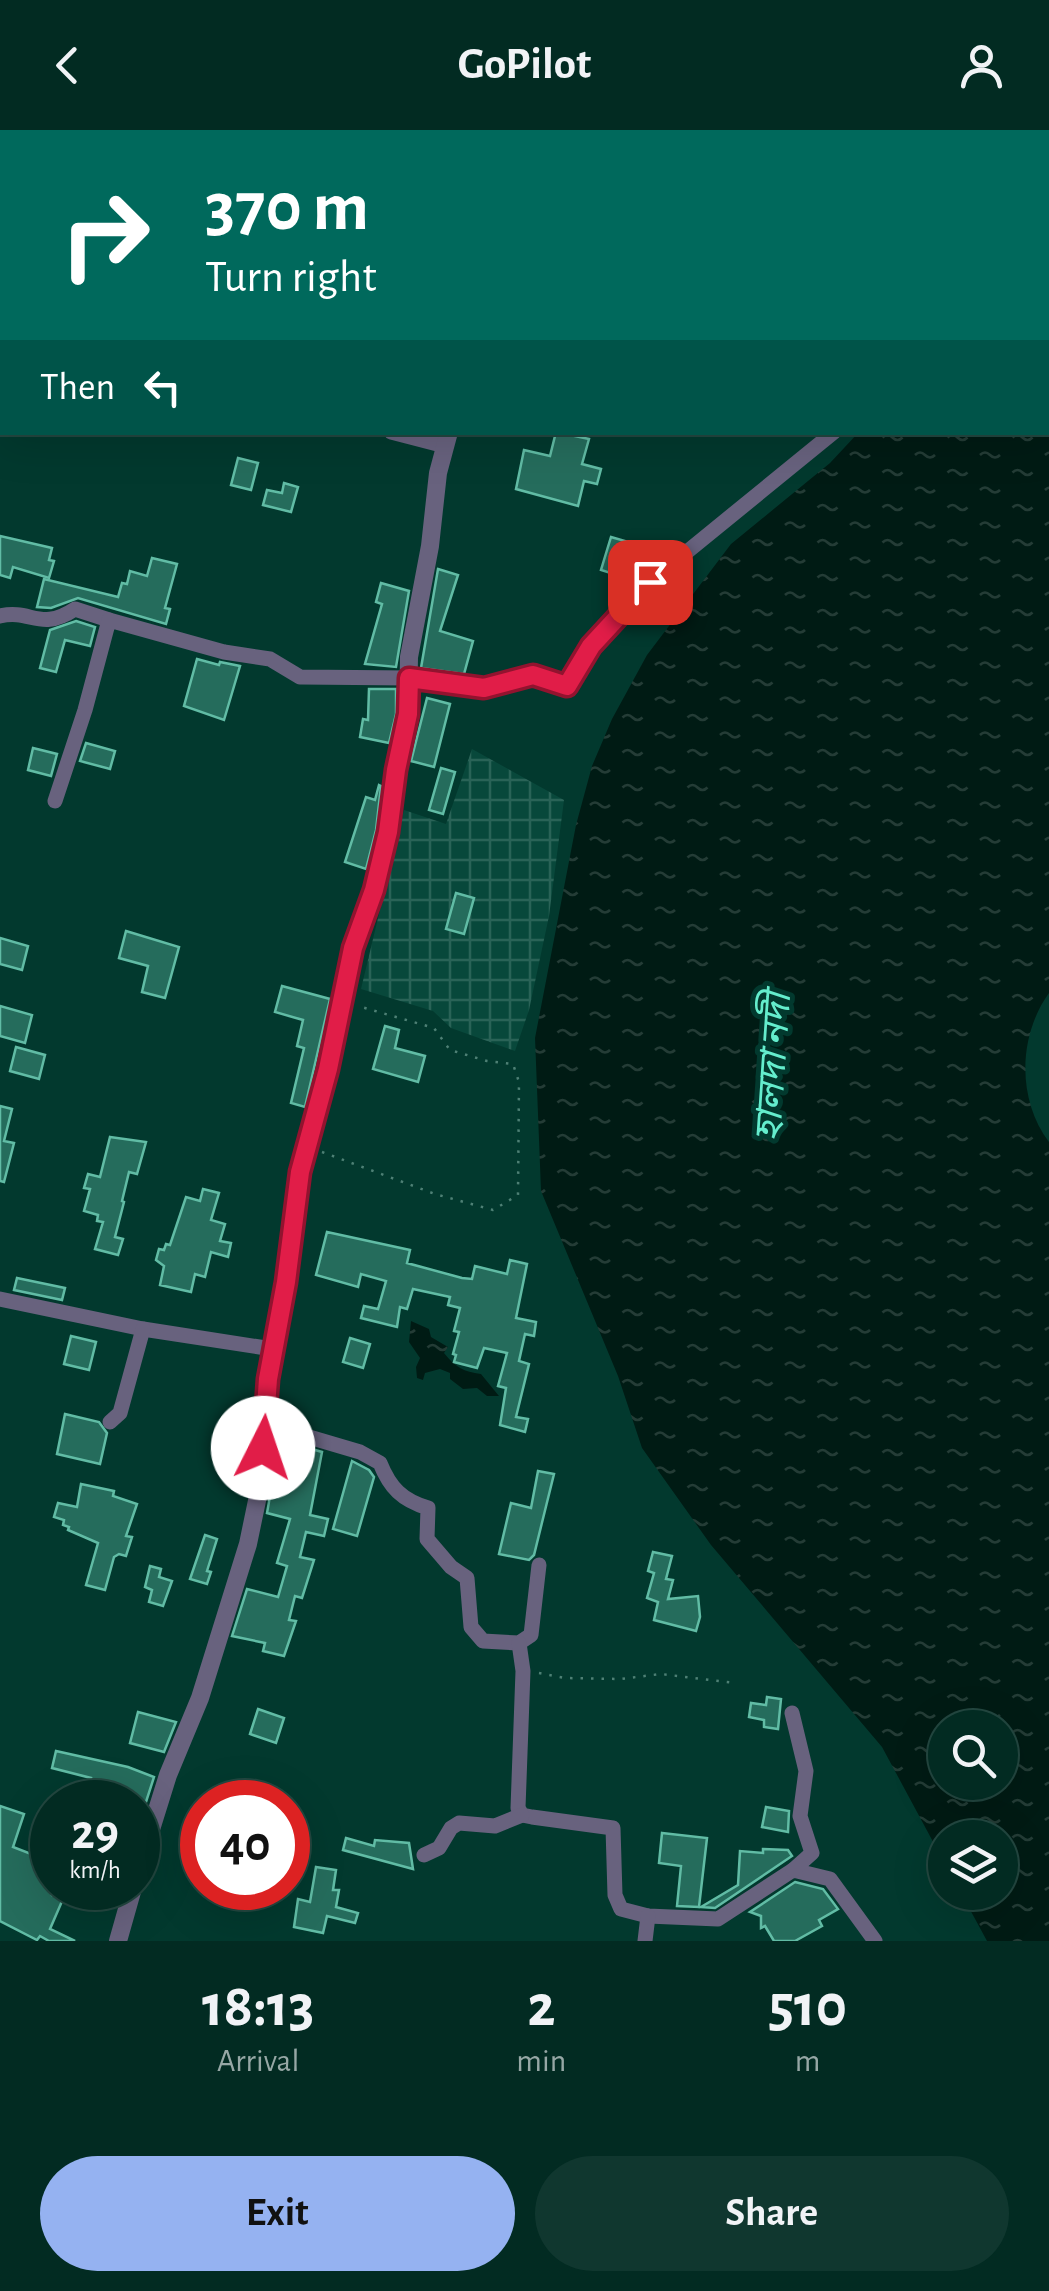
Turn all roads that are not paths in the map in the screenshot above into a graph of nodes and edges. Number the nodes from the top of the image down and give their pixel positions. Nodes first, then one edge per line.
1 (415, 435) edge
2 (830, 435) edge
3 (447, 439) edge
4 (0, 616) edge
5 (109, 620) junction
6 (409, 678) junction
7 (55, 801) dead end
8 (0, 1299) edge
9 (143, 1328) junction
10 (272, 1349) junction
11 (110, 1422) dead end
12 (265, 1424) junction
13 (538, 1566) dead end
14 (520, 1644) junction
15 (792, 1713) dead end
16 (160, 1801) edge
17 (522, 1815) junction
18 (424, 1855) dead end
19 (792, 1870) junction
20 (127, 1910) edge
21 (648, 1916) junction
22 (118, 1941) edge
23 (645, 1941) edge
24 (875, 1941) edge

1 - 3 street
2 - 6 street
3 - 6 street
4 - 5 street
5 - 6 street
5 - 7 street
6 - 10 street
8 - 9 street
9 - 10 street
9 - 11 street
10 - 12 street
12 - 14 street
12 - 16 street
13 - 14 street
14 - 17 street
15 - 19 street
17 - 18 street
17 - 21 street
19 - 21 street
19 - 24 street
20 - 22 street
21 - 23 street

